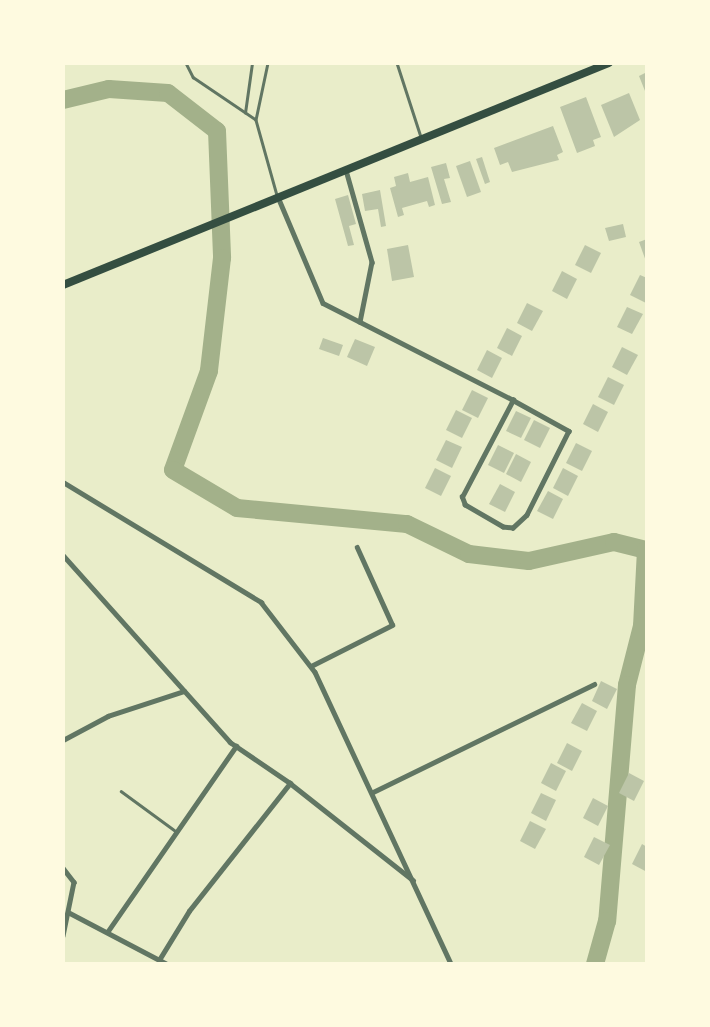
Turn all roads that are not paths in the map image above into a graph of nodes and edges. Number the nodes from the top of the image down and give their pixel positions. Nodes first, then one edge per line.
1 (186, 63) edge
2 (252, 63) edge
3 (268, 63) edge
4 (397, 63) edge
5 (609, 63) edge
6 (246, 113) junction
7 (256, 120) junction
8 (422, 140) junction
9 (346, 170) junction
10 (278, 197) junction
11 (63, 285) edge
12 (360, 321) junction
13 (513, 400) junction
14 (63, 482) edge
15 (357, 548) dead end
16 (63, 555) edge
17 (310, 666) junction
18 (594, 684) dead end
19 (184, 691) junction
20 (63, 740) edge
21 (236, 746) junction
22 (290, 783) junction
23 (121, 791) dead end
24 (373, 792) junction
25 (174, 830) junction
26 (63, 868) edge
27 (414, 881) junction
28 (68, 912) junction
29 (108, 931) junction
30 (63, 936) edge
31 (159, 960) junction
32 (167, 964) edge
33 (452, 964) edge

1 - 6 lane
2 - 6 lane
3 - 7 lane
4 - 8 lane
5 - 8 highway
6 - 7 lane
7 - 10 lane
8 - 9 highway
9 - 10 highway
9 - 12 street
10 - 11 highway
10 - 12 street
12 - 13 street
13 - 13 street
14 - 17 street
15 - 17 street
16 - 19 street
17 - 24 street
18 - 24 street
19 - 20 street
19 - 21 street
21 - 22 street
21 - 25 street
22 - 27 street
22 - 31 street
23 - 25 lane
24 - 27 street
25 - 29 street
26 - 28 street
27 - 33 street
28 - 29 street
28 - 30 street
29 - 31 street
31 - 32 street

